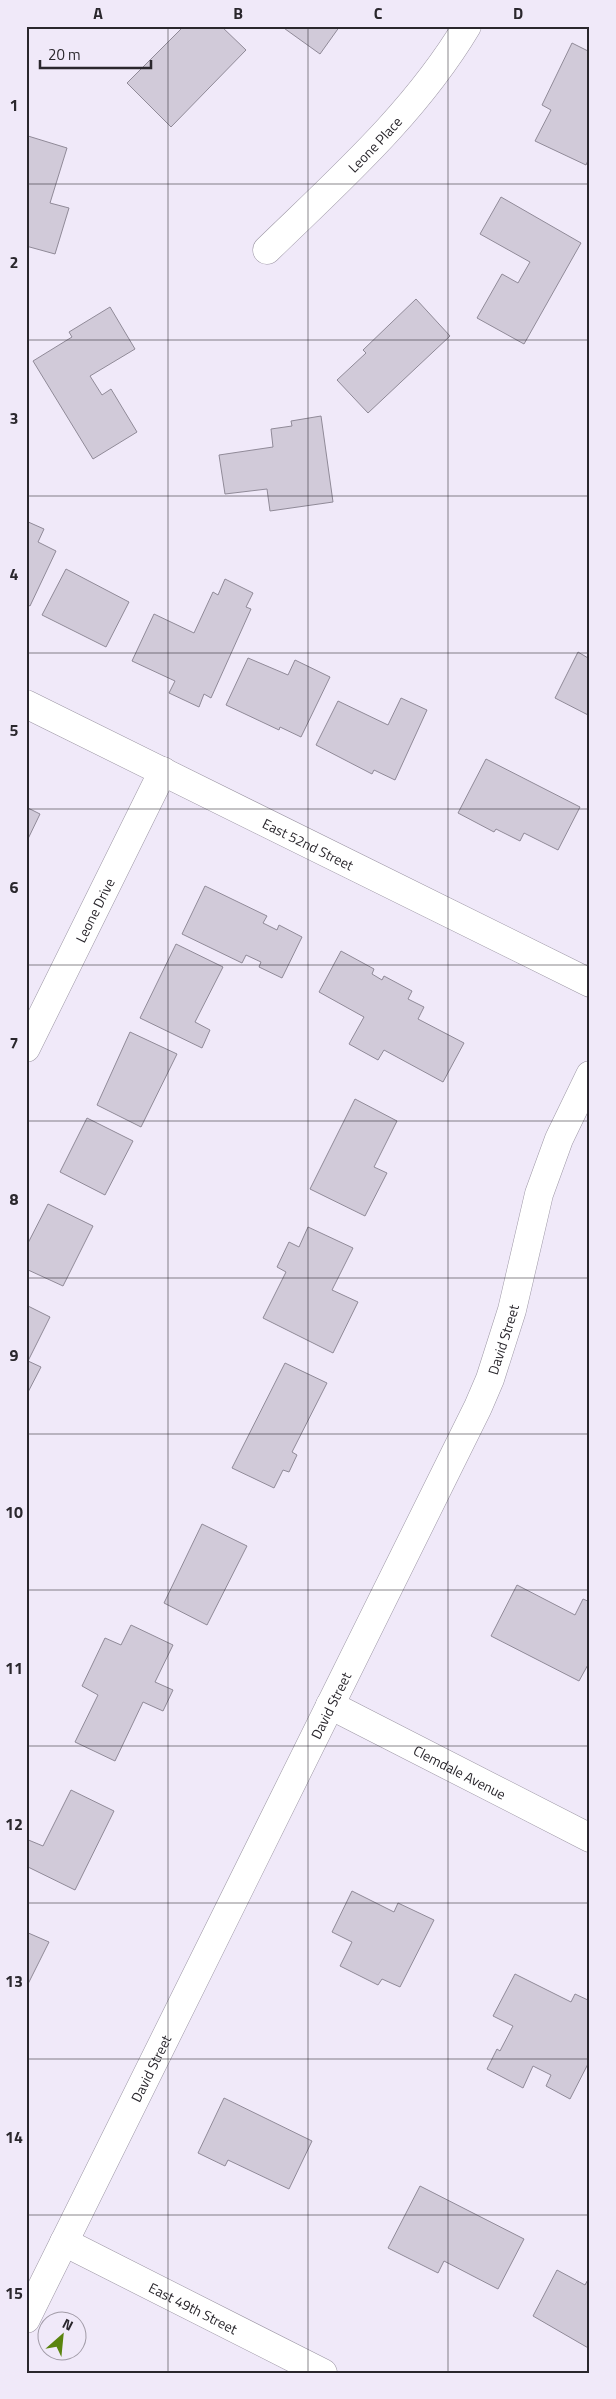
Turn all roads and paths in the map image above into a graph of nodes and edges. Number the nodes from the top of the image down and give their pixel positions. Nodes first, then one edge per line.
1 (468, 26) edge
2 (267, 250) dead end
3 (26, 704) edge
4 (163, 771) junction
5 (590, 983) edge
6 (26, 1048) edge
7 (590, 1075) edge
8 (330, 1705) junction
9 (590, 1838) edge
10 (64, 2242) junction
11 (26, 2319) edge
12 (323, 2373) edge

1 - 2 street, Leone Place
3 - 4 street, East 52nd Street
4 - 5 street, East 52nd Street
4 - 6 street, Leone Drive
7 - 8 street, David Street
8 - 9 street, Clemdale Avenue
8 - 10 street, David Street
10 - 11 street, David Street
10 - 12 street, East 49th Street

